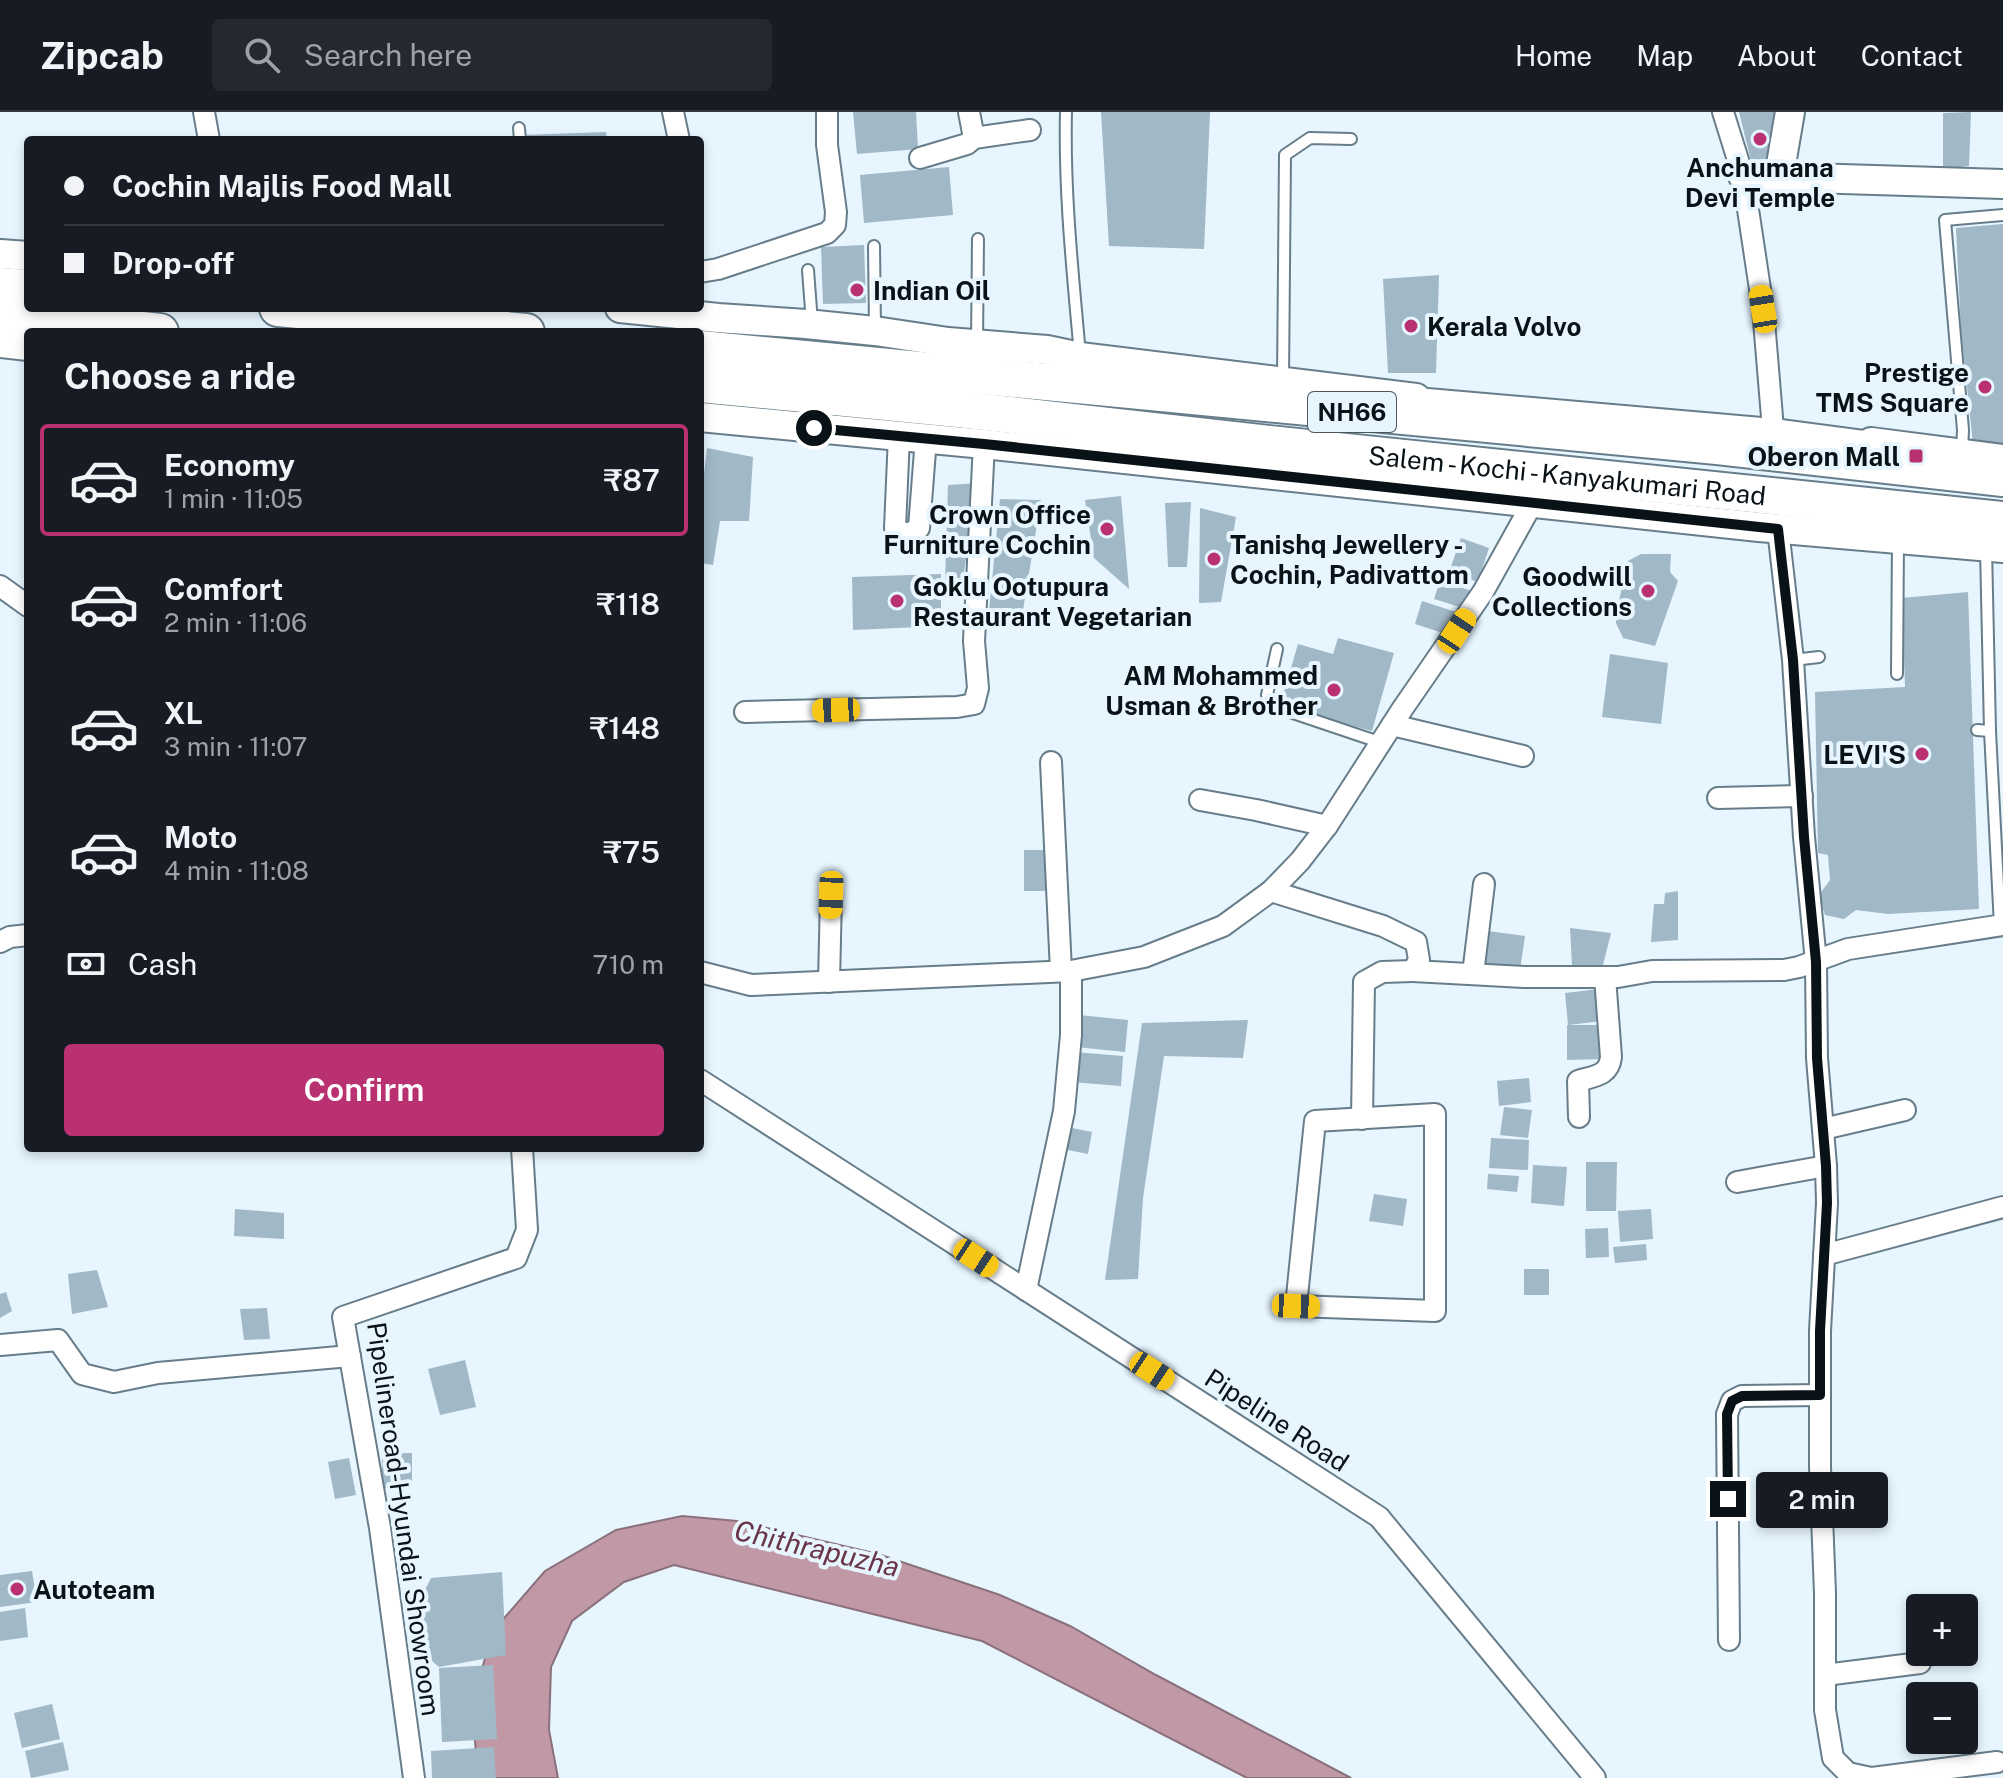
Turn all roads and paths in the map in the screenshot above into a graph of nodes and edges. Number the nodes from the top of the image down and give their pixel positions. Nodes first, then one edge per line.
1 (204, 112) edge
2 (673, 112) edge
3 (827, 112) edge
4 (969, 112) edge
5 (1066, 112) edge
6 (1723, 112) edge
7 (1790, 112) edge
8 (1030, 130) dead end
9 (208, 136) edge
10 (678, 136) edge
11 (974, 138) junction
12 (1351, 139) dead end
13 (920, 158) dead end
14 (1743, 176) junction
15 (1779, 176) junction
16 (2003, 184) edge
17 (2003, 215) edge
18 (978, 239) dead end
19 (874, 246) dead end
20 (0, 254) edge
21 (24, 256) edge
22 (808, 270) dead end
23 (704, 271) edge
24 (0, 286) edge
25 (24, 288) edge
26 (319, 312) edge
27 (674, 312) edge
28 (0, 314) edge
29 (118, 328) edge
30 (485, 328) edge
31 (875, 331) junction
32 (827, 338) junction
33 (0, 343) edge
34 (977, 345) junction
35 (24, 346) edge
36 (704, 349) edge
37 (1080, 357) junction
38 (704, 385) edge
39 (1279, 393) junction
40 (1416, 398) joint
41 (704, 417) edge
42 (1773, 429) junction
43 (1023, 432) junction
44 (984, 444) junction
45 (1269, 444) junction
46 (1870, 452) junction
47 (1962, 454) junction
48 (2003, 459) edge
49 (2003, 478) edge
50 (1541, 487) junction
51 (1778, 529) junction
52 (1997, 538) edge
53 (1898, 539) junction
54 (0, 586) edge
55 (24, 603) edge
56 (1277, 649) dead end
57 (1819, 657) dead end
58 (1793, 660) junction
59 (1897, 674) dead end
60 (745, 712) dead end
61 (1977, 730) dead end
62 (1990, 731) junction
63 (1387, 734) junction
64 (1523, 756) dead end
65 (1051, 762) dead end
66 (1802, 796) junction
67 (1718, 798) dead end
68 (1200, 800) dead end
69 (1327, 826) junction
70 (1484, 884) dead end
71 (1271, 891) junction
72 (831, 895) dead end
73 (2001, 926) edge
74 (24, 935) edge
75 (0, 942) edge
76 (1816, 962) junction
77 (1066, 971) junction
78 (1413, 971) junction
79 (704, 973) edge
80 (1473, 974) junction
81 (1605, 977) junction
82 (829, 982) junction
83 (704, 1083) edge
84 (1905, 1110) dead end
85 (1579, 1117) dead end
86 (1362, 1119) junction
87 (1823, 1129) junction
88 (522, 1152) edge
89 (1826, 1166) junction
90 (1737, 1182) dead end
91 (2003, 1207) edge
92 (1824, 1255) junction
93 (1026, 1290) junction
94 (0, 1345) edge
95 (350, 1356) junction
96 (1820, 1395) junction
97 (1729, 1640) dead end
98 (1906, 1665) edge
99 (1825, 1675) junction
100 (1997, 1762) dead end
101 (414, 1778) edge
102 (1595, 1778) edge
103 (1872, 1778) edge

1 - 9 street
2 - 10 street
3 - 23 street
4 - 11 street
5 - 37 lane
6 - 14 street
7 - 15 street
8 - 11 street
11 - 13 street
12 - 39 lane
14 - 15 street
14 - 42 street
15 - 16 street
17 - 47 lane
18 - 34 lane
19 - 31 lane
20 - 21 street
22 - 32 lane
24 - 25 highway
26 - 30 highway
27 - 32 street
28 - 29 highway
31 - 32 street
31 - 34 street
32 - 36 highway, Salem - Kochi - Kanyakumari Road / NH66
32 - 39 highway, Salem - Kochi - Kanyakumari Road / NH66
33 - 35 street
34 - 37 street
37 - 39 street
38 - 43 highway, Salem - Kochi - Kanyakumari Road / NH66
39 - 40 street
39 - 45 highway
39 - 46 highway, Salem - Kochi - Kanyakumari Road / NH66
40 - 42 street
41 - 44 street
42 - 46 street
43 - 44 street
43 - 45 highway, Salem - Kochi - Kanyakumari Road / NH66
43 - 50 street
44 - 60 street
45 - 50 highway, Salem - Kochi - Kanyakumari Road / NH66
46 - 47 street
46 - 49 highway, Salem - Kochi - Kanyakumari Road / NH66
47 - 48 street
50 - 51 street
50 - 52 highway, Salem - Kochi - Kanyakumari Road / NH66
50 - 63 street
51 - 53 street
51 - 58 street
52 - 53 street
52 - 62 lane
53 - 59 lane
54 - 55 street
56 - 63 lane
57 - 58 lane
58 - 66 street
61 - 62 lane
62 - 73 lane
63 - 64 street
63 - 69 street
65 - 77 street
66 - 67 street
66 - 76 street
68 - 69 street
69 - 71 street
70 - 80 street
71 - 77 street
71 - 78 street
72 - 82 street
73 - 76 street
74 - 75 street
76 - 81 street
76 - 87 street
77 - 82 street
77 - 93 street
78 - 80 street
78 - 86 street
79 - 82 street
80 - 81 street
81 - 85 street
83 - 93 street, Pipeline Road
84 - 87 street
86 - 86 street
87 - 89 street
88 - 95 street, Pipelineroad-Hyundai Showroom
89 - 90 street
89 - 92 street
91 - 92 street
92 - 96 street
93 - 102 street, Pipeline Road
94 - 95 street
95 - 101 street, Pipelineroad-Hyundai Showroom
96 - 97 street
96 - 99 street
98 - 99 street
99 - 103 street
100 - 103 street

